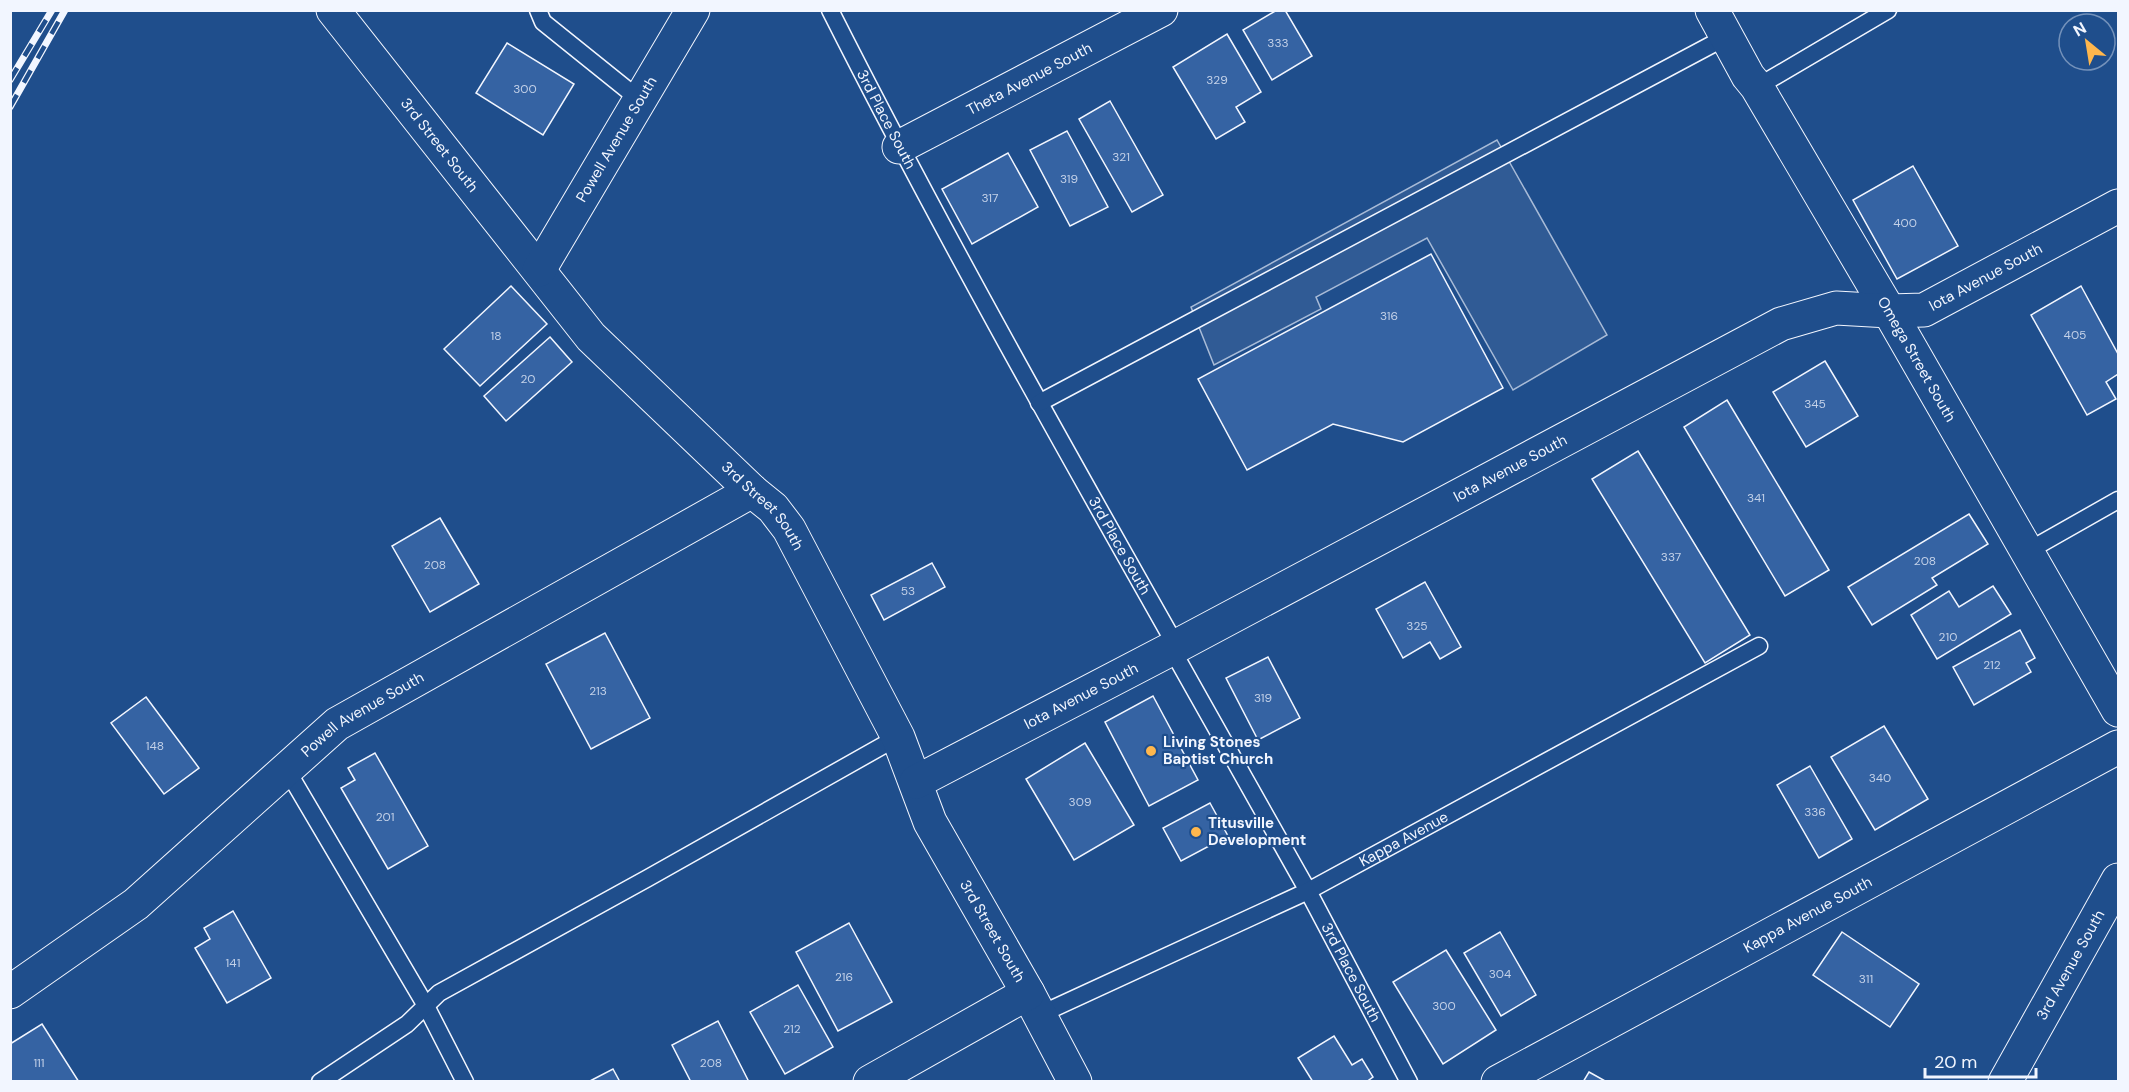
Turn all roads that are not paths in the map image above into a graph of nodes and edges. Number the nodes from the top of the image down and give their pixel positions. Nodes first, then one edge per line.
1 (333, 10) edge
2 (538, 10) edge
3 (693, 10) edge
4 (830, 10) edge
5 (1161, 10) edge
6 (1888, 10) edge
7 (1719, 24) edge
8 (1757, 87) junction
9 (640, 100) junction
10 (899, 147) junction
11 (2118, 206) edge
12 (539, 270) junction
13 (1889, 311) junction
14 (1039, 403) junction
15 (752, 491) junction
16 (2118, 500) edge
17 (2028, 551) junction
18 (1759, 646) dead end
19 (1173, 648) junction
20 (2118, 710) edge
21 (898, 737) junction
22 (2118, 747) edge
23 (287, 770) junction
24 (916, 782) junction
25 (2118, 880) edge
26 (1308, 891) junction
27 (10, 992) edge
28 (1034, 1004) junction
29 (426, 1006) junction
30 (320, 1082) edge
31 (465, 1082) edge
32 (870, 1082) edge
33 (1075, 1082) edge
34 (1409, 1082) edge
35 (1498, 1082) edge
36 (2004, 1082) edge

1 - 12 street, 3rd Street South
2 - 9 lane
3 - 9 street, Powell Avenue South
4 - 10 lane, 3rd Place South
5 - 10 street, Theta Avenue South
6 - 8 lane
7 - 8 street, Omega Street South
7 - 14 lane
8 - 13 street, Omega Street South
9 - 12 street, Powell Avenue South
10 - 14 lane, 3rd Place South
11 - 13 street, Iota Avenue South
12 - 15 street, 3rd Street South
13 - 17 street, Omega Street South
13 - 19 street, Iota Avenue South
14 - 19 lane, 3rd Place South
15 - 21 street, 3rd Street South
15 - 23 street, Powell Avenue South
16 - 17 lane
17 - 20 street, Omega Street South
18 - 26 lane, Kappa Avenue
19 - 24 street, Iota Avenue South
19 - 26 lane, 3rd Place South
21 - 24 street, 3rd Street South
21 - 29 lane
22 - 35 street, Kappa Avenue South
23 - 27 street, Powell Avenue South
23 - 29 lane
24 - 28 street, 3rd Street South
25 - 36 street, 3rd Avenue South
26 - 28 lane, Kappa Avenue
26 - 34 lane, 3rd Place South
28 - 32 street
28 - 33 street, 3rd Street South
29 - 30 lane
29 - 31 lane

